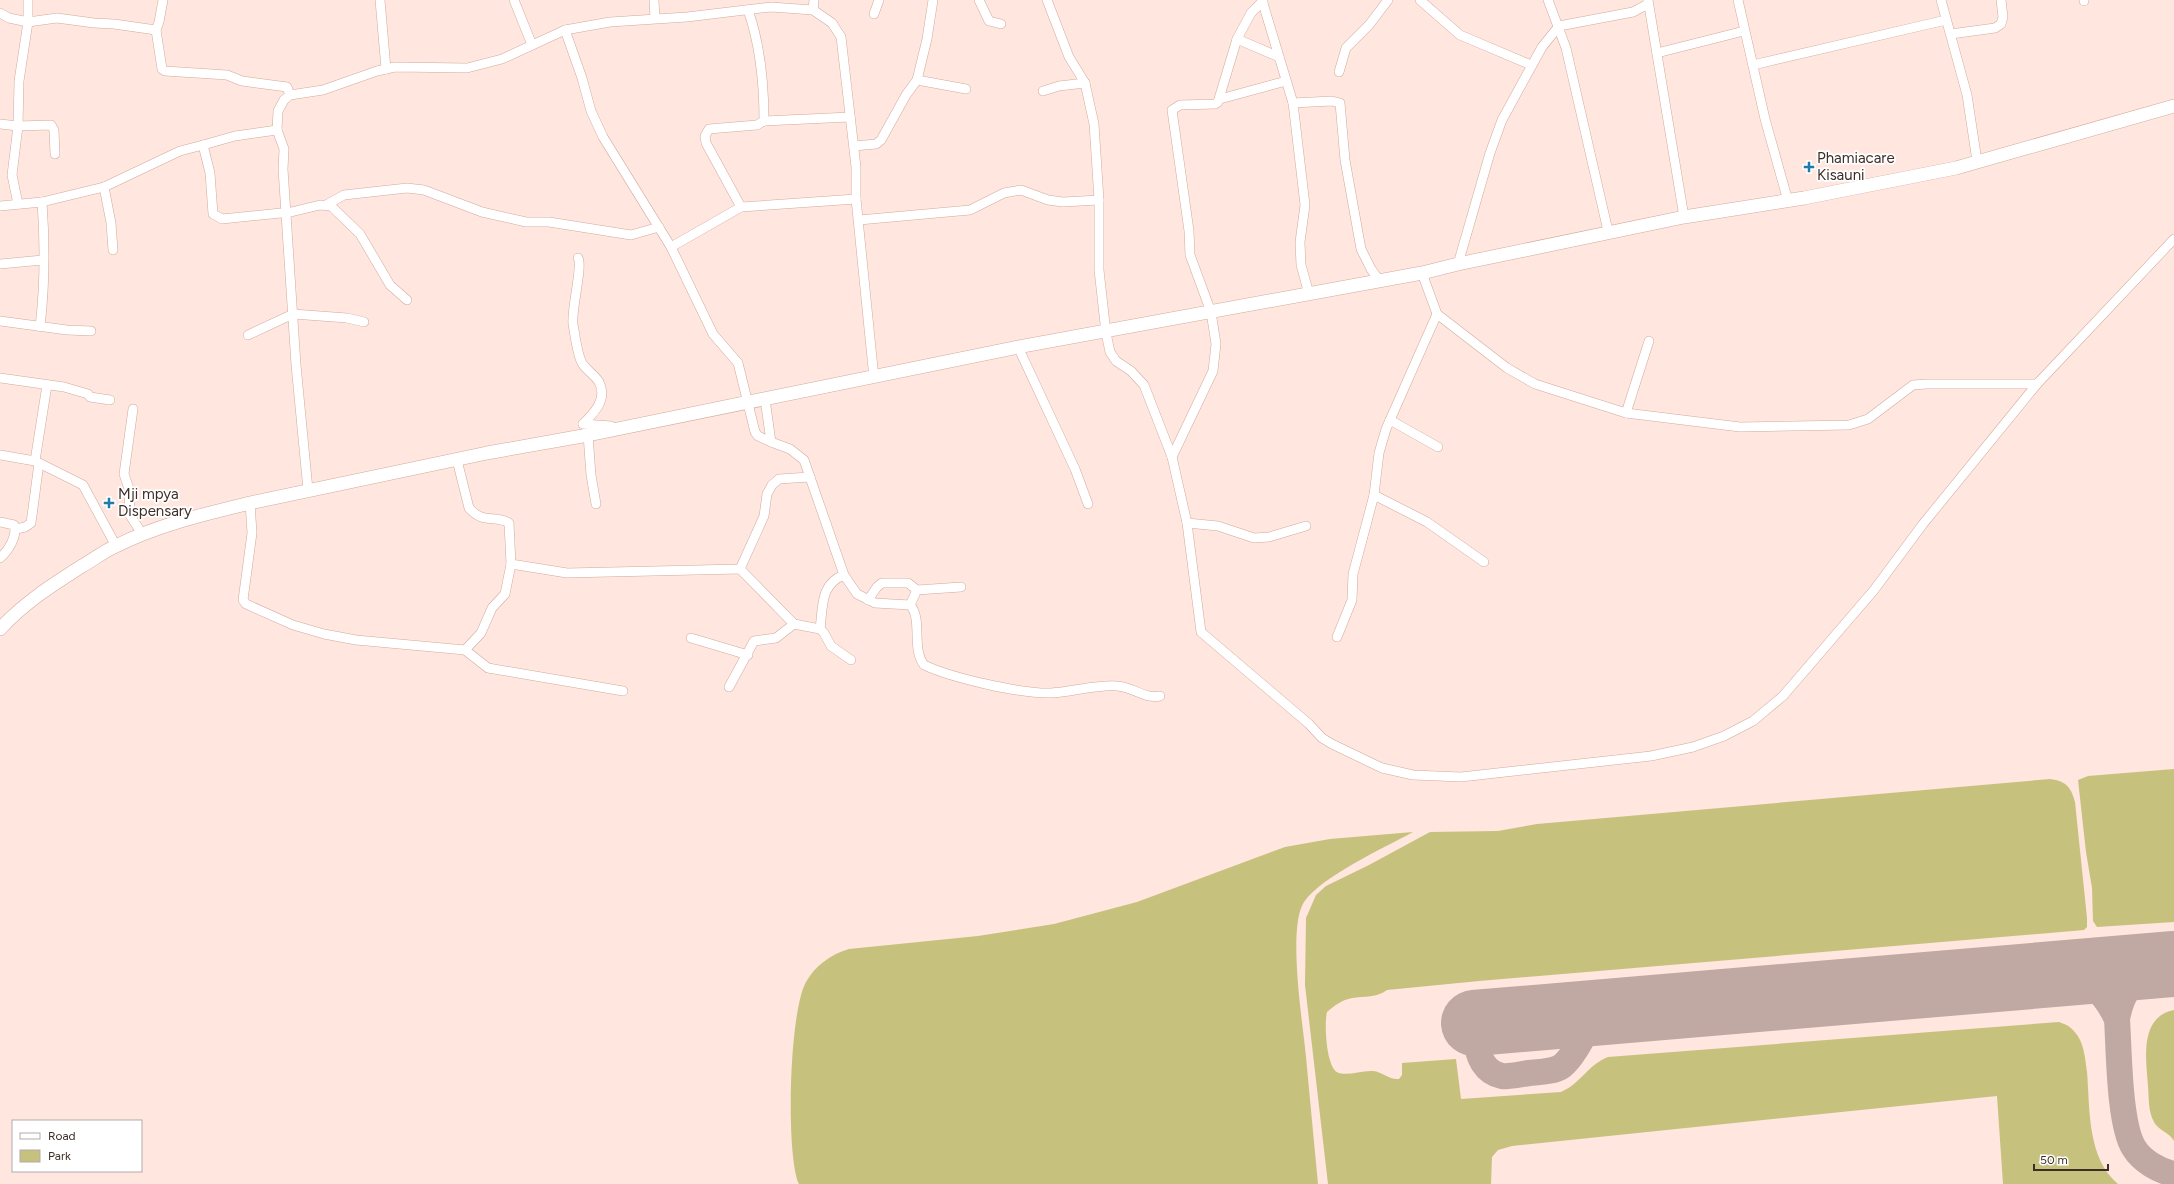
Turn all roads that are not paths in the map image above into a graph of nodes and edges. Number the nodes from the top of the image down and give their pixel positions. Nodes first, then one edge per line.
1 (28, 0) edge
2 (163, 0) edge
3 (380, 0) edge
4 (514, 0) edge
5 (654, 0) edge
6 (814, 0) edge
7 (879, 0) edge
8 (933, 0) edge
9 (979, 0) edge
10 (1047, 0) edge
11 (1388, 0) edge
12 (1420, 0) edge
13 (1548, 0) edge
14 (1738, 0) edge
15 (1941, 0) edge
16 (2001, 0) edge
17 (1262, 1) edge
18 (1648, 2) edge
19 (748, 10) junction
20 (813, 10) junction
21 (0, 13) edge
22 (874, 14) dead end
23 (655, 18) junction
24 (1946, 20) junction
25 (28, 22) junction
26 (1001, 24) dead end
27 (1559, 26) junction
28 (156, 30) junction
29 (565, 30) junction
30 (1744, 31) junction
31 (1951, 34) junction
32 (1236, 40) junction
33 (532, 45) junction
34 (1657, 53) junction
35 (1279, 57) junction
36 (1531, 65) junction
37 (1753, 65) junction
38 (386, 69) junction
39 (1339, 72) dead end
40 (917, 80) junction
41 (1286, 81) junction
42 (1084, 83) junction
43 (966, 89) dead end
44 (1043, 91) dead end
45 (290, 95) junction
46 (1220, 99) junction
47 (1292, 103) junction
48 (2174, 106) edge
49 (850, 117) junction
50 (764, 122) junction
51 (0, 124) edge
52 (18, 126) junction
53 (277, 130) junction
54 (203, 145) junction
55 (854, 146) junction
56 (55, 154) dead end
57 (1978, 161) junction
58 (104, 187) junction
59 (856, 199) junction
60 (1099, 200) junction
61 (1788, 201) junction
62 (42, 202) junction
63 (18, 204) junction
64 (326, 205) junction
65 (0, 206) edge
66 (740, 207) junction
67 (286, 212) junction
68 (1684, 216) junction
69 (859, 220) junction
70 (659, 227) junction
71 (1608, 232) junction
72 (2174, 239) edge
73 (671, 247) junction
74 (113, 250) dead end
75 (578, 258) dead end
76 (43, 260) junction
77 (0, 264) edge
78 (1458, 264) junction
79 (1422, 273) junction
80 (1379, 280) junction
81 (1309, 294) junction
82 (407, 300) dead end
83 (1211, 312) junction
84 (293, 314) junction
85 (1437, 314) junction
86 (0, 322) edge
87 (364, 322) dead end
88 (40, 327) junction
89 (91, 331) dead end
90 (1106, 332) junction
91 (248, 335) dead end
92 (1649, 341) dead end
93 (1018, 347) junction
94 (0, 378) edge
95 (874, 378) junction
96 (2037, 384) junction
97 (47, 385) junction
98 (765, 399) junction
99 (110, 400) dead end
100 (747, 403) junction
101 (133, 409) dead end
102 (1626, 413) junction
103 (1390, 420) junction
104 (615, 430) junction
105 (588, 435) junction
106 (771, 442) junction
107 (1438, 447) dead end
108 (0, 455) edge
109 (1172, 457) junction
110 (457, 460) junction
111 (37, 462) junction
112 (810, 477) junction
113 (308, 490) junction
114 (1374, 495) junction
115 (250, 503) junction
116 (596, 504) dead end
117 (1088, 504) dead end
118 (0, 522) edge
119 (1187, 523) junction
120 (1306, 526) dead end
121 (16, 528) junction
122 (142, 534) junction
123 (116, 546) junction
124 (0, 558) edge
125 (1484, 562) dead end
126 (511, 564) junction
127 (740, 569) junction
128 (844, 575) junction
129 (961, 587) dead end
130 (917, 590) junction
131 (868, 600) junction
132 (910, 605) junction
133 (794, 624) junction
134 (1, 627) edge
135 (820, 629) junction
136 (1337, 637) dead end
137 (690, 638) dead end
138 (465, 650) junction
139 (748, 655) junction
140 (852, 660) dead end
141 (729, 687) dead end
142 (623, 691) dead end
143 (1160, 696) dead end

1 - 25 street
2 - 28 street
3 - 38 street
4 - 33 street
5 - 23 street
6 - 20 street
7 - 22 street
8 - 40 street
9 - 26 street
10 - 42 street
11 - 39 street
12 - 36 street
13 - 27 street
14 - 30 street
15 - 24 street
16 - 31 street
17 - 32 street
17 - 35 street
18 - 27 street
18 - 34 street
19 - 20 street
19 - 23 street
19 - 50 street
20 - 49 street
21 - 25 street
23 - 29 street
24 - 31 street
24 - 37 street
25 - 28 street
25 - 52 street
27 - 36 street
27 - 71 street
28 - 45 street
29 - 33 street
29 - 70 street
30 - 34 street
30 - 37 street
31 - 57 street
32 - 35 street
32 - 46 street
33 - 38 street
34 - 68 street
35 - 41 street
36 - 78 street
37 - 61 street
38 - 45 street
40 - 43 street
40 - 55 street
41 - 46 street
41 - 47 street
42 - 44 street
42 - 60 street
45 - 53 street
46 - 83 street
47 - 80 street
47 - 81 street
48 - 57 main road
49 - 50 street
49 - 55 street
50 - 66 street
51 - 52 street
52 - 56 street
52 - 63 street
53 - 54 street
53 - 67 street
54 - 58 street
54 - 67 street
55 - 59 street
57 - 61 main road
58 - 62 street
58 - 74 street
59 - 66 street
59 - 69 street
60 - 69 street
60 - 90 street
61 - 68 main road
62 - 63 street
62 - 76 street
63 - 65 street
64 - 67 street
64 - 70 street
64 - 82 street
66 - 73 street
67 - 84 street
68 - 71 main road
69 - 95 street
70 - 73 street
71 - 78 main road
72 - 96 street
73 - 100 street
75 - 104 street
76 - 77 street
76 - 88 street
78 - 79 main road
79 - 80 main road
79 - 85 street
80 - 81 main road
81 - 83 main road
83 - 90 main road
83 - 109 street
84 - 87 street
84 - 91 street
84 - 113 street
85 - 102 street
85 - 103 street
86 - 88 street
88 - 89 street
90 - 93 main road
90 - 109 street
92 - 102 street
93 - 95 main road
93 - 117 street
94 - 97 street
95 - 98 main road
96 - 102 street
96 - 119 street
97 - 99 street
97 - 111 street
98 - 100 main road
98 - 106 street
100 - 104 main road
100 - 106 street
101 - 122 street
103 - 107 street
103 - 114 street
104 - 105 main road
105 - 110 main road
105 - 116 street
106 - 112 street
108 - 111 street
109 - 119 street
110 - 113 main road
110 - 126 street
111 - 121 street
111 - 123 street
112 - 127 street
112 - 128 street
113 - 115 main road
114 - 125 street
114 - 136 street
115 - 122 main road
115 - 138 street
118 - 121 street
119 - 120 street
121 - 124 street
122 - 123 main road
123 - 134 main road
126 - 127 street
126 - 138 street
127 - 133 street
128 - 131 street
128 - 135 street
129 - 130 street
130 - 131 street
130 - 132 street
131 - 132 street
132 - 143 street
133 - 135 street
133 - 139 street
135 - 140 street
137 - 139 street
138 - 142 street
139 - 141 street

